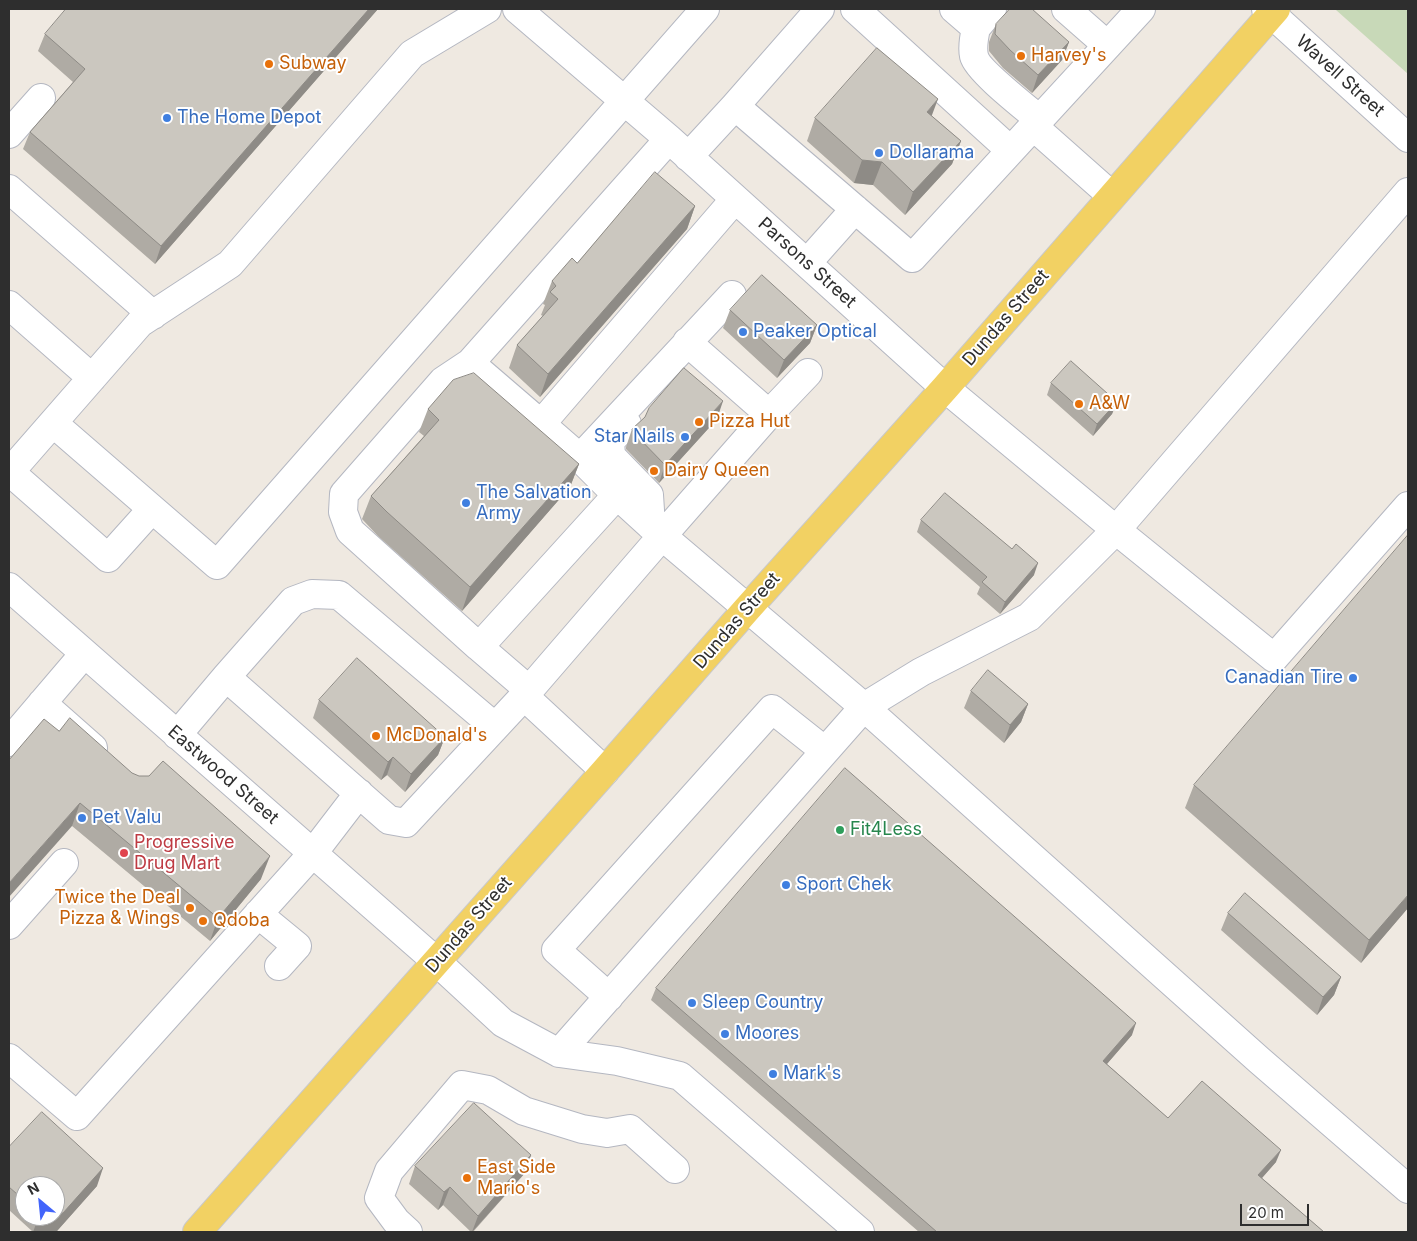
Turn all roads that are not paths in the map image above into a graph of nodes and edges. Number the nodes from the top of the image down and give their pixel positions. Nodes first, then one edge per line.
1 (487, 9) edge
2 (517, 9) edge
3 (705, 9) edge
4 (820, 9) edge
5 (855, 9) edge
6 (954, 9) edge
7 (1066, 9) edge
8 (1141, 9) edge
9 (1271, 10) edge
10 (984, 18) edge
11 (1107, 45) junction
12 (41, 98) dead end
13 (624, 101) junction
14 (735, 106) junction
15 (1036, 122) junction
16 (9, 134) edge
17 (1408, 138) edge
18 (678, 148) junction
19 (1010, 150) junction
20 (9, 189) edge
21 (1408, 192) edge
22 (1112, 196) junction
23 (735, 199) junction
24 (855, 209) junction
25 (807, 263) junction
26 (732, 295) dead end
27 (9, 305) edge
28 (153, 315) junction
29 (679, 352) junction
30 (470, 362) junction
31 (808, 374) dead end
32 (92, 378) junction
33 (945, 388) junction
34 (769, 414) junction
35 (53, 423) junction
36 (541, 424) junction
37 (580, 458) junction
38 (9, 473) edge
39 (617, 495) junction
40 (1408, 506) edge
41 (152, 509) junction
42 (1116, 530) junction
43 (657, 531) junction
44 (9, 588) edge
45 (747, 609) junction
46 (479, 647) junction
47 (84, 654) junction
48 (226, 677) junction
49 (526, 693) junction
50 (42, 703) junction
51 (864, 707) junction
52 (495, 727) junction
53 (177, 735) junction
54 (9, 742) edge
55 (825, 751) junction
56 (113, 765) edge
57 (605, 772) junction
58 (359, 793) junction
59 (313, 853) junction
60 (64, 863) dead end
61 (258, 914) junction
62 (9, 925) edge
63 (437, 962) junction
64 (279, 966) dead end
65 (609, 996) junction
66 (559, 1053) junction
67 (9, 1058) edge
68 (675, 1169) dead end
69 (1408, 1189) edge
70 (197, 1232) edge
71 (408, 1232) edge
72 (860, 1232) edge

1 - 28 street
2 - 13 street, Parsons Street
3 - 13 street
4 - 14 street
5 - 19 street
6 - 10 street
7 - 11 street
8 - 11 street
9 - 17 street, Wavell Street
9 - 22 main road, Dundas Street
10 - 15 street
11 - 15 street
12 - 16 street
13 - 18 street, Parsons Street
13 - 41 street
14 - 18 street
14 - 24 street
15 - 19 street
15 - 22 street
18 - 23 street, Parsons Street
18 - 30 street
19 - 24 street
20 - 28 street
21 - 42 street
22 - 33 main road, Dundas Street
23 - 25 street, Parsons Street
23 - 36 street
24 - 25 street
25 - 33 street, Parsons Street
26 - 29 street
27 - 32 street
28 - 32 street
29 - 34 street
29 - 37 street
29 - 43 street
30 - 36 street
30 - 46 street
31 - 34 street
32 - 35 street
33 - 42 street, Parsons Street
33 - 45 main road, Dundas Street
34 - 43 street
35 - 38 street
35 - 41 street
36 - 37 street
37 - 39 street
38 - 41 street
39 - 43 street
39 - 46 street
40 - 42 street, Parsons Street
42 - 51 street
43 - 45 street
43 - 49 street
44 - 47 street, Eastwood Street
45 - 51 street
45 - 57 main road, Dundas Street
46 - 49 street
47 - 50 street
47 - 53 street, Eastwood Street
48 - 52 street
48 - 53 street
48 - 58 street
49 - 52 street
49 - 57 street
50 - 54 street
50 - 56 street
51 - 55 street
51 - 69 street
52 - 58 street
53 - 59 street, Eastwood Street
55 - 65 street
55 - 65 street
57 - 63 main road, Dundas Street
58 - 59 street
59 - 61 street
59 - 63 street, Eastwood Street
60 - 62 street
61 - 64 street
61 - 67 street
63 - 66 street, Eastwood Street
63 - 70 main road, Dundas Street
65 - 66 street
66 - 72 street
68 - 71 street

